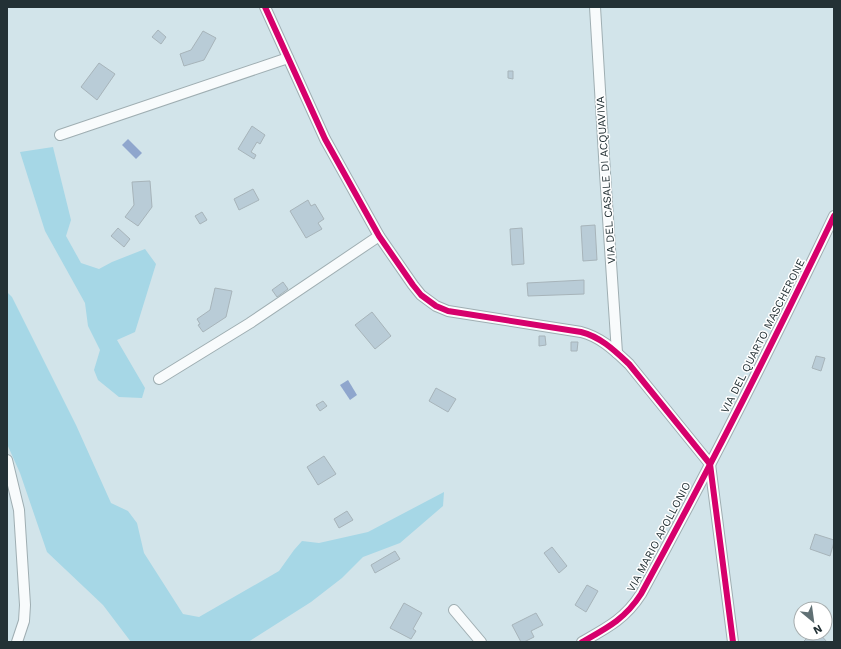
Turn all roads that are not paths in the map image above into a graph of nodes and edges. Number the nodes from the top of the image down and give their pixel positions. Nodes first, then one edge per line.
1 (265, 7) edge
2 (595, 7) edge
3 (288, 58) junction
4 (60, 135) dead end
5 (834, 216) edge
6 (379, 236) junction
7 (617, 353) junction
8 (159, 379) dead end
9 (7, 460) edge
10 (710, 464) junction
11 (454, 610) dead end
12 (17, 642) edge
13 (481, 642) edge
14 (582, 642) edge
15 (733, 642) edge

1 - 3 street
2 - 7 street, VIA DEL CASALE DI ACQUAVIVA
3 - 4 street
3 - 6 street
5 - 10 street, VIA DEL QUARTO MASCHERONE
6 - 7 street
6 - 8 street
7 - 10 street
9 - 12 street
10 - 14 street, VIA MARIO APOLLONIO
10 - 15 street
11 - 13 street

